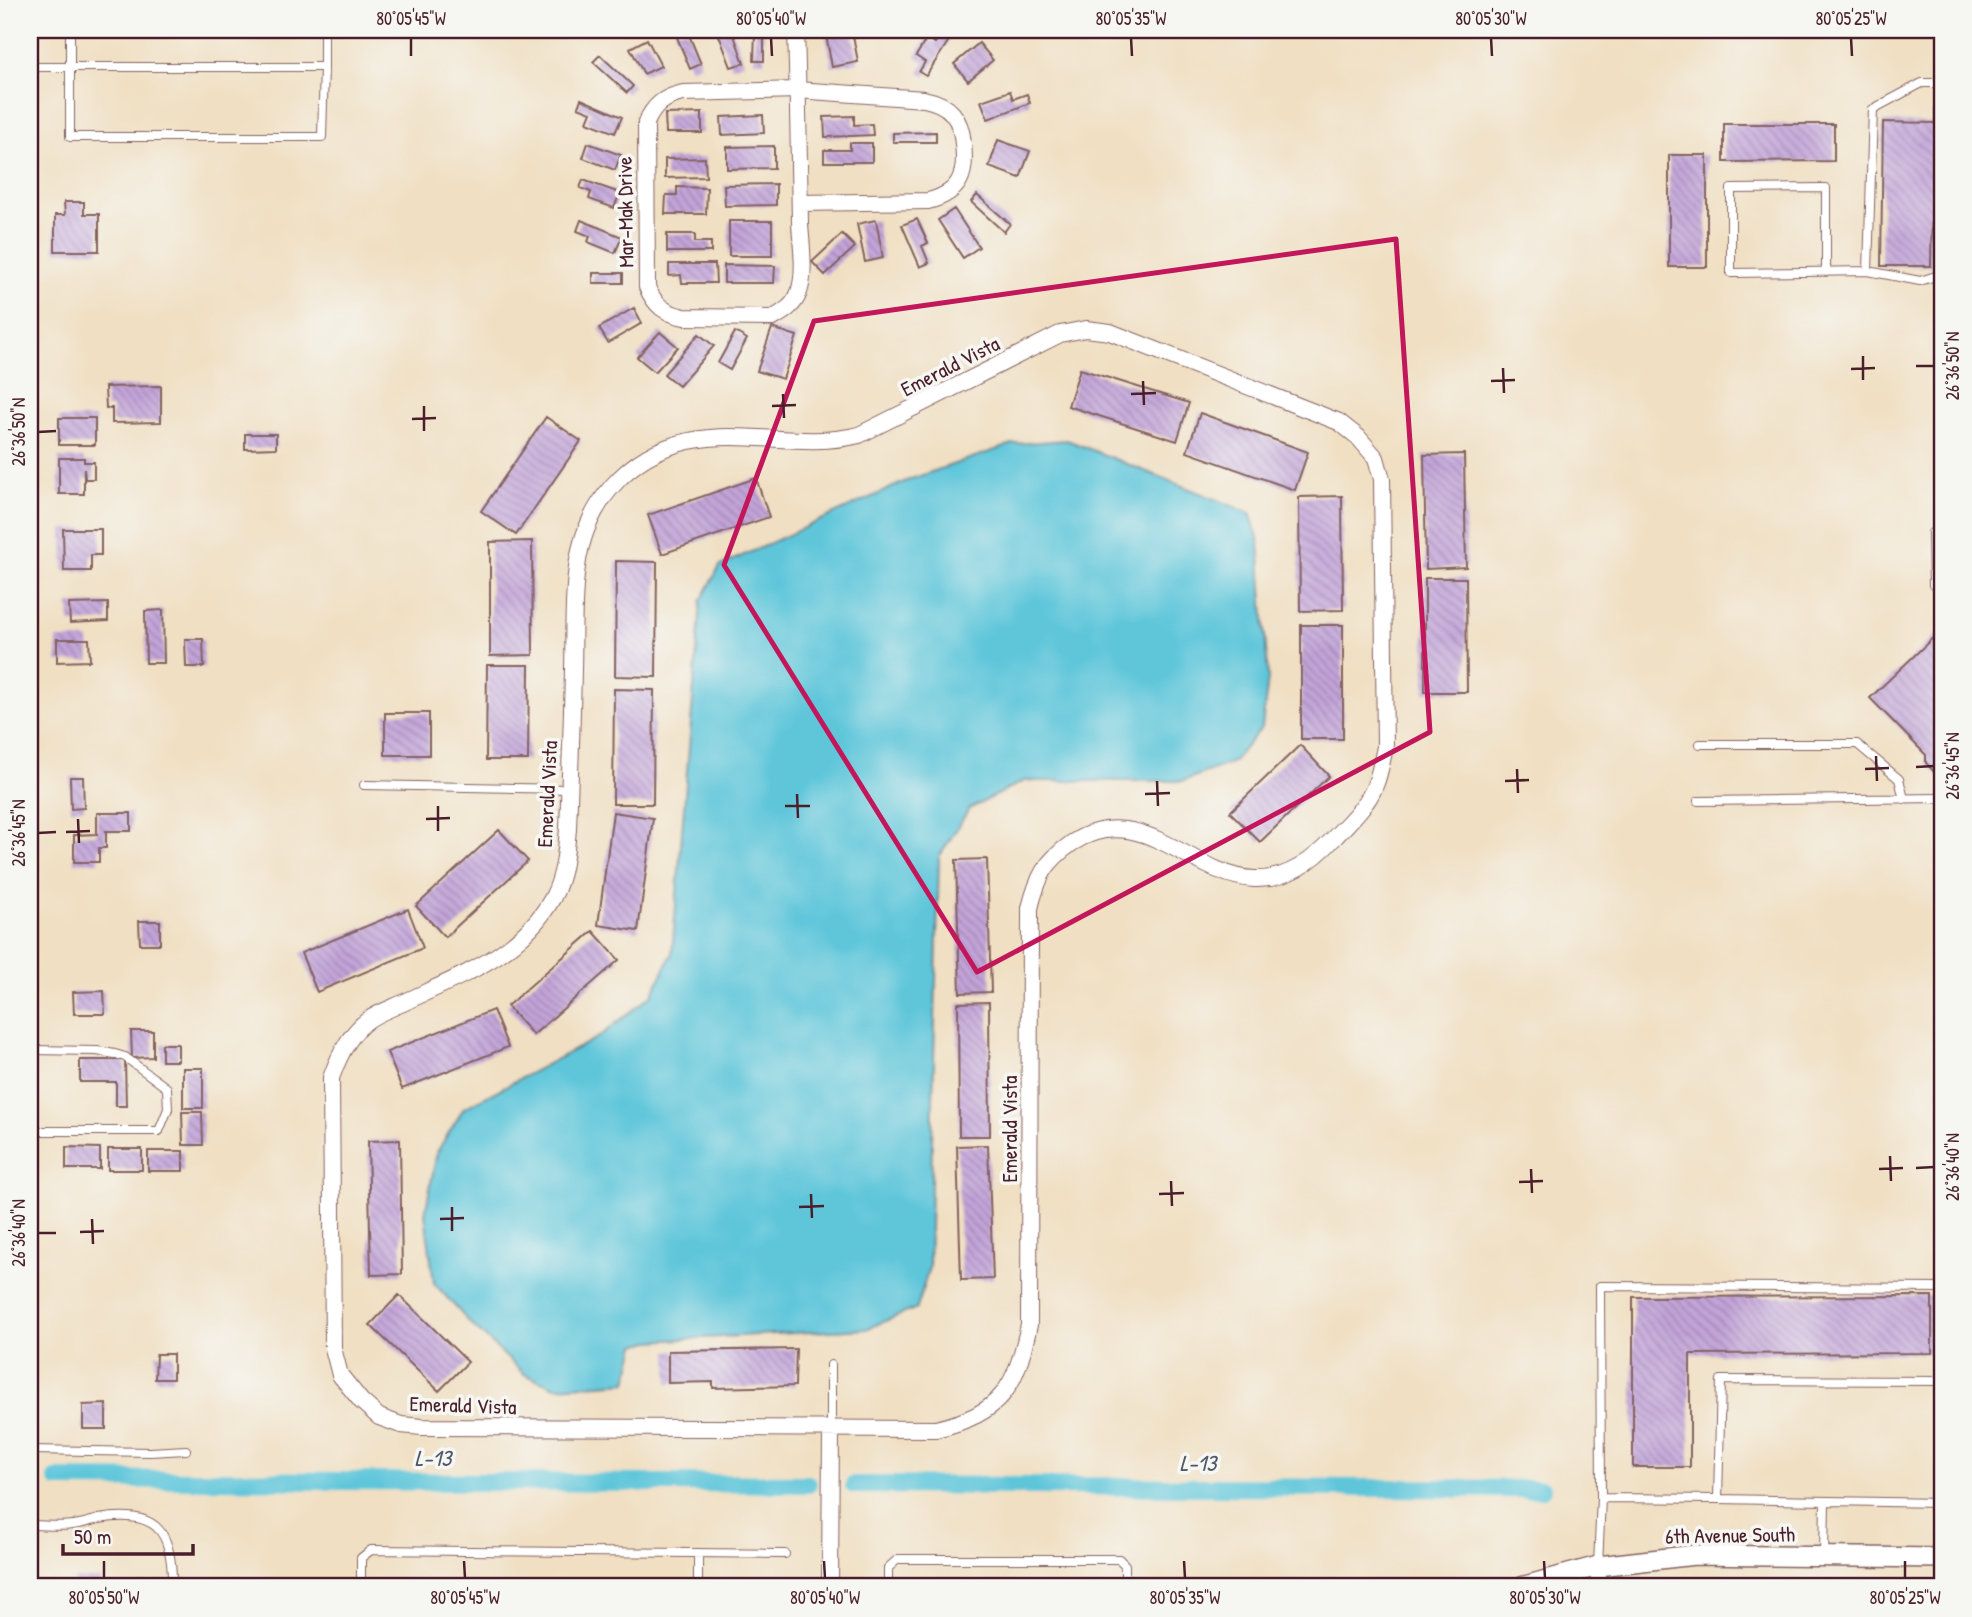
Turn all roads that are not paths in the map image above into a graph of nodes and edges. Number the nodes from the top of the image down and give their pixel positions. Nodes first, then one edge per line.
1 (70, 30) edge
2 (324, 30) edge
3 (796, 30) edge
4 (30, 67) edge
5 (69, 67) junction
6 (324, 67) junction
7 (1942, 83) edge
8 (797, 90) junction
9 (800, 203) junction
10 (1868, 271) junction
11 (1826, 272) junction
12 (1942, 274) edge
13 (1942, 533) edge
14 (1942, 585) edge
15 (1700, 744) dead end
16 (364, 785) dead end
17 (570, 789) junction
18 (1942, 798) edge
19 (1904, 799) junction
20 (1698, 801) dead end
21 (30, 1050) edge
22 (30, 1131) edge
23 (1942, 1287) edge
24 (1942, 1350) edge
25 (831, 1365) dead end
26 (1941, 1381) edge
27 (1941, 1414) edge
28 (831, 1429) junction
29 (30, 1450) edge
30 (186, 1450) dead end
31 (1601, 1498) junction
32 (1718, 1499) junction
33 (1825, 1501) junction
34 (1940, 1503) edge
35 (30, 1525) edge
36 (698, 1553) junction
37 (785, 1554) dead end
38 (1824, 1557) junction
39 (1942, 1558) edge
40 (1598, 1566) junction
41 (172, 1587) edge
42 (361, 1587) edge
43 (698, 1587) edge
44 (830, 1587) edge
45 (888, 1587) edge
46 (1125, 1587) edge
47 (1521, 1587) edge
48 (1593, 1587) edge
49 (1606, 1587) edge

1 - 5 lane
2 - 6 lane
3 - 8 street
4 - 5 lane
5 - 6 lane
5 - 6 lane
7 - 10 lane
8 - 9 street
8 - 9 street, Mar-Mak Drive
8 - 9 street, Mar-Mak Drive
10 - 11 lane
10 - 12 lane
11 - 11 lane
13 - 14 lane
15 - 19 lane
16 - 17 lane
17 - 28 street, Emerald Vista
17 - 28 street, Emerald Vista
18 - 19 lane
19 - 20 lane
21 - 22 lane
23 - 31 lane
24 - 26 lane
25 - 28 lane
26 - 27 lane
26 - 32 lane
27 - 34 lane
28 - 44 street
29 - 30 lane
31 - 32 lane
31 - 40 lane
32 - 33 lane
33 - 34 lane
33 - 38 lane
35 - 41 lane
36 - 37 lane
36 - 42 lane
36 - 43 lane
38 - 39 street, 6th Avenue South
38 - 40 street, 6th Avenue South
40 - 47 street, 6th Avenue South
40 - 48 lane
40 - 49 lane
45 - 46 lane

